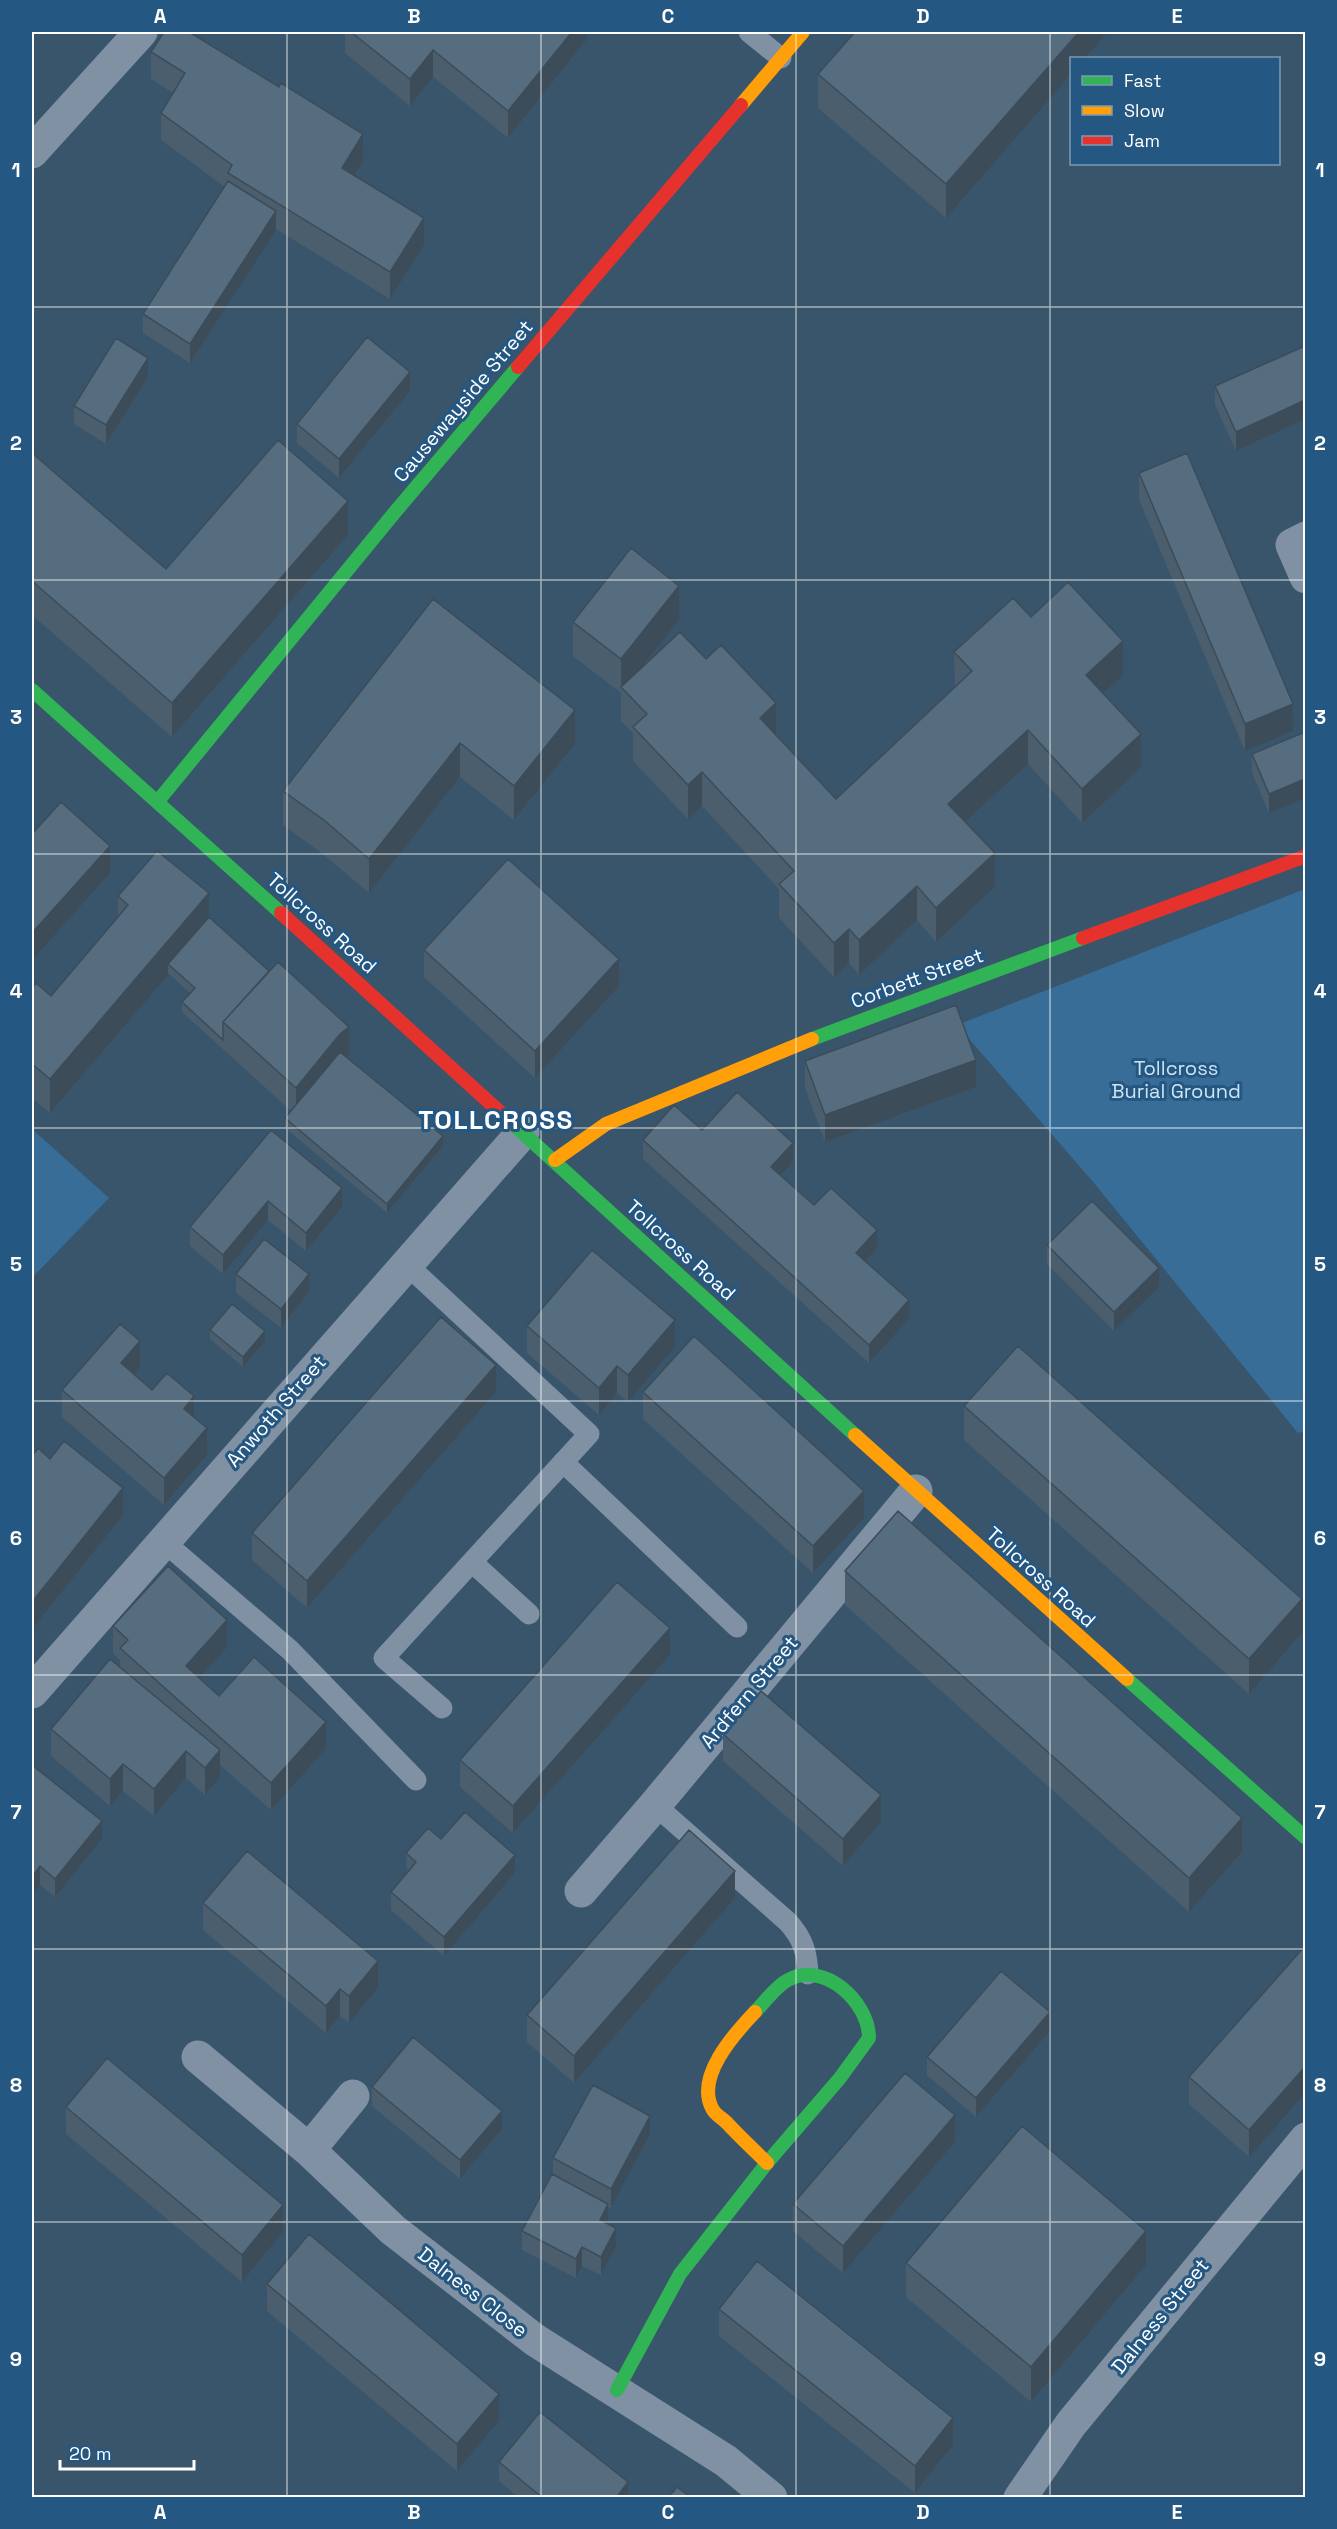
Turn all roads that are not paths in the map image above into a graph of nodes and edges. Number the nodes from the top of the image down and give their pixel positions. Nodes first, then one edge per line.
1 (141, 32) edge
2 (749, 32) edge
3 (803, 32) edge
4 (781, 58) junction
5 (32, 152) edge
6 (1305, 538) edge
7 (1305, 577) edge
8 (32, 690) edge
9 (159, 801) junction
10 (1305, 856) edge
11 (523, 1132) junction
12 (555, 1160) junction
13 (405, 1263) junction
14 (563, 1462) junction
15 (916, 1491) junction
16 (163, 1541) junction
17 (472, 1562) junction
18 (529, 1614) dead end
19 (737, 1627) dead end
20 (32, 1692) edge
21 (442, 1708) dead end
22 (417, 1780) dead end
23 (655, 1805) junction
24 (1305, 1838) edge
25 (581, 1891) dead end
26 (808, 1974) junction
27 (198, 2057) dead end
28 (353, 2096) dead end
29 (1305, 2139) edge
30 (309, 2150) junction
31 (767, 2163) junction
32 (617, 2390) junction
33 (771, 2498) edge
34 (1020, 2498) edge

1 - 5 street
2 - 4 lane
3 - 4 street, Causewayside Street
4 - 9 street, Causewayside Street
6 - 7 street
8 - 9 street, Tollcross Road
9 - 11 street, Tollcross Road
10 - 12 street, Corbett Street
11 - 12 street, Tollcross Road
11 - 13 street, Anwoth Street
12 - 15 street, Tollcross Road
13 - 14 lane
13 - 16 street, Anwoth Street
14 - 17 lane
14 - 19 lane
15 - 23 street, Ardfern Street
15 - 24 street, Tollcross Road
16 - 20 street, Anwoth Street
16 - 22 lane
17 - 18 lane
17 - 21 lane
23 - 25 street, Ardfern Street
23 - 26 lane
26 - 31 street
26 - 31 street
27 - 30 street, Dalness Close
28 - 30 street
29 - 34 street, Dalness Street
30 - 32 street, Dalness Close
31 - 32 street
32 - 33 street, Dalness Close

